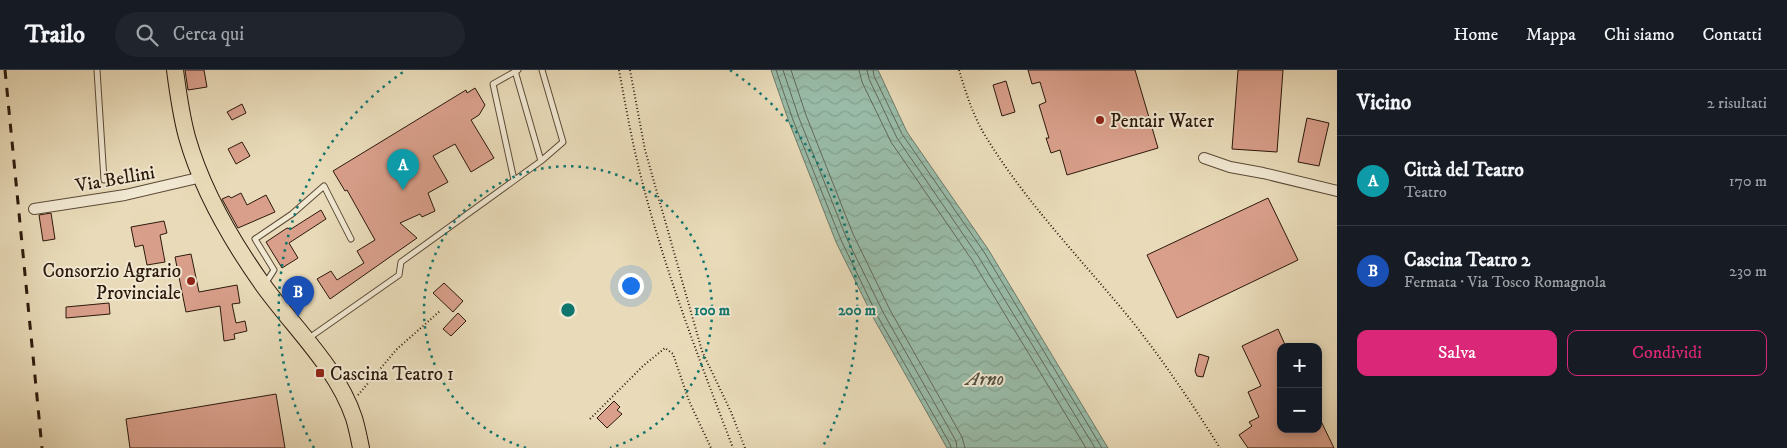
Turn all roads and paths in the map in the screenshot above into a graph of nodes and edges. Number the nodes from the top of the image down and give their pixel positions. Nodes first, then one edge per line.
1 (97, 70) edge
2 (175, 70) edge
3 (542, 70) edge
4 (619, 70) edge
5 (630, 70) edge
6 (959, 70) edge
7 (516, 71) edge
8 (1204, 158) dead end
9 (541, 161) junction
10 (202, 177) junction
11 (104, 180) dead end
12 (514, 180) junction
13 (1337, 191) edge
14 (34, 209) dead end
15 (351, 239) dead end
16 (264, 286) junction
17 (440, 311) dead end
18 (306, 340) junction
19 (349, 406) junction
20 (590, 419) dead end
21 (361, 448) edge
22 (711, 448) edge
23 (733, 448) edge
24 (745, 448) edge
25 (1220, 448) edge

1 - 11 lane
2 - 10 main road
3 - 9 lane
4 - 23 path
5 - 24 path
6 - 25 path
7 - 9 lane
7 - 12 lane
8 - 13 street
9 - 12 lane
10 - 14 street, Via Bellini
10 - 16 main road
12 - 18 lane
15 - 16 lane
16 - 18 main road
17 - 19 path
18 - 19 main road
19 - 21 main road
20 - 22 path

